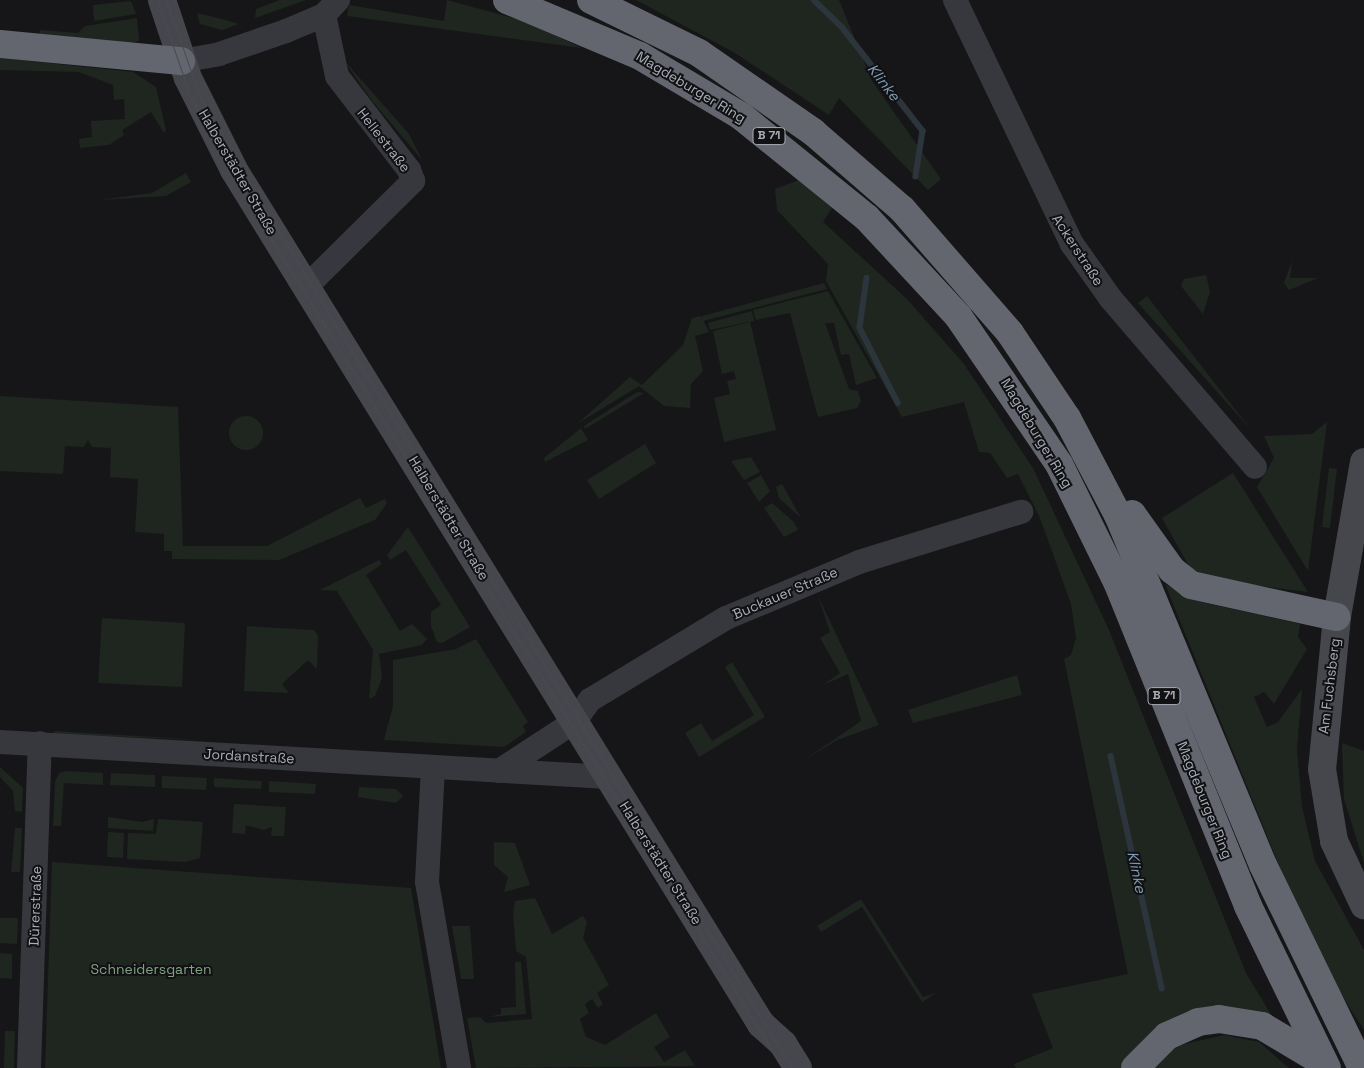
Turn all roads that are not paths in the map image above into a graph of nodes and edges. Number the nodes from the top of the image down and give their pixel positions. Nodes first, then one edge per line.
1 (162, 0) edge
2 (507, 0) edge
3 (591, 0) edge
4 (955, 0) edge
5 (331, 8) edge
6 (0, 44) edge
7 (181, 60) junction
8 (306, 287) junction
9 (1084, 448) junction
10 (1255, 466) dead end
11 (1363, 477) edge
12 (1021, 512) dead end
13 (1337, 617) junction
14 (574, 722) junction
15 (0, 742) edge
16 (40, 744) junction
17 (433, 767) junction
18 (499, 771) junction
19 (608, 777) junction
20 (1364, 904) edge
21 (761, 1024) junction
22 (1325, 1066) edge
23 (29, 1068) edge
24 (459, 1068) edge
25 (776, 1068) edge
26 (798, 1068) edge
27 (1135, 1068) edge
28 (1362, 1068) edge

1 - 7 main road, Halberstädter Straße
2 - 22 highway, Magdeburger Ring / B 71
3 - 9 highway, B 71
4 - 10 street, Ackerstraße
5 - 7 street, Hellestraße
5 - 8 street, Hellestraße
6 - 7 highway
7 - 8 main road, Halberstädter Straße
8 - 14 main road, Halberstädter Straße
9 - 13 highway
9 - 28 highway, B 71
11 - 13 main road, Am Fuchsberg
12 - 14 street, Buckauer Straße
13 - 20 main road, Am Fuchsberg
14 - 18 street
14 - 19 main road, Halberstädter Straße
15 - 16 street, Jordanstraße
16 - 17 street, Jordanstraße
16 - 23 street, Dürerstraße
17 - 18 street, Jordanstraße
17 - 24 street
18 - 19 street, Jordanstraße
19 - 21 main road, Halberstädter Straße
21 - 25 main road, Halberstädter Straße
21 - 26 main road, Halberstädter Straße
22 - 27 highway

